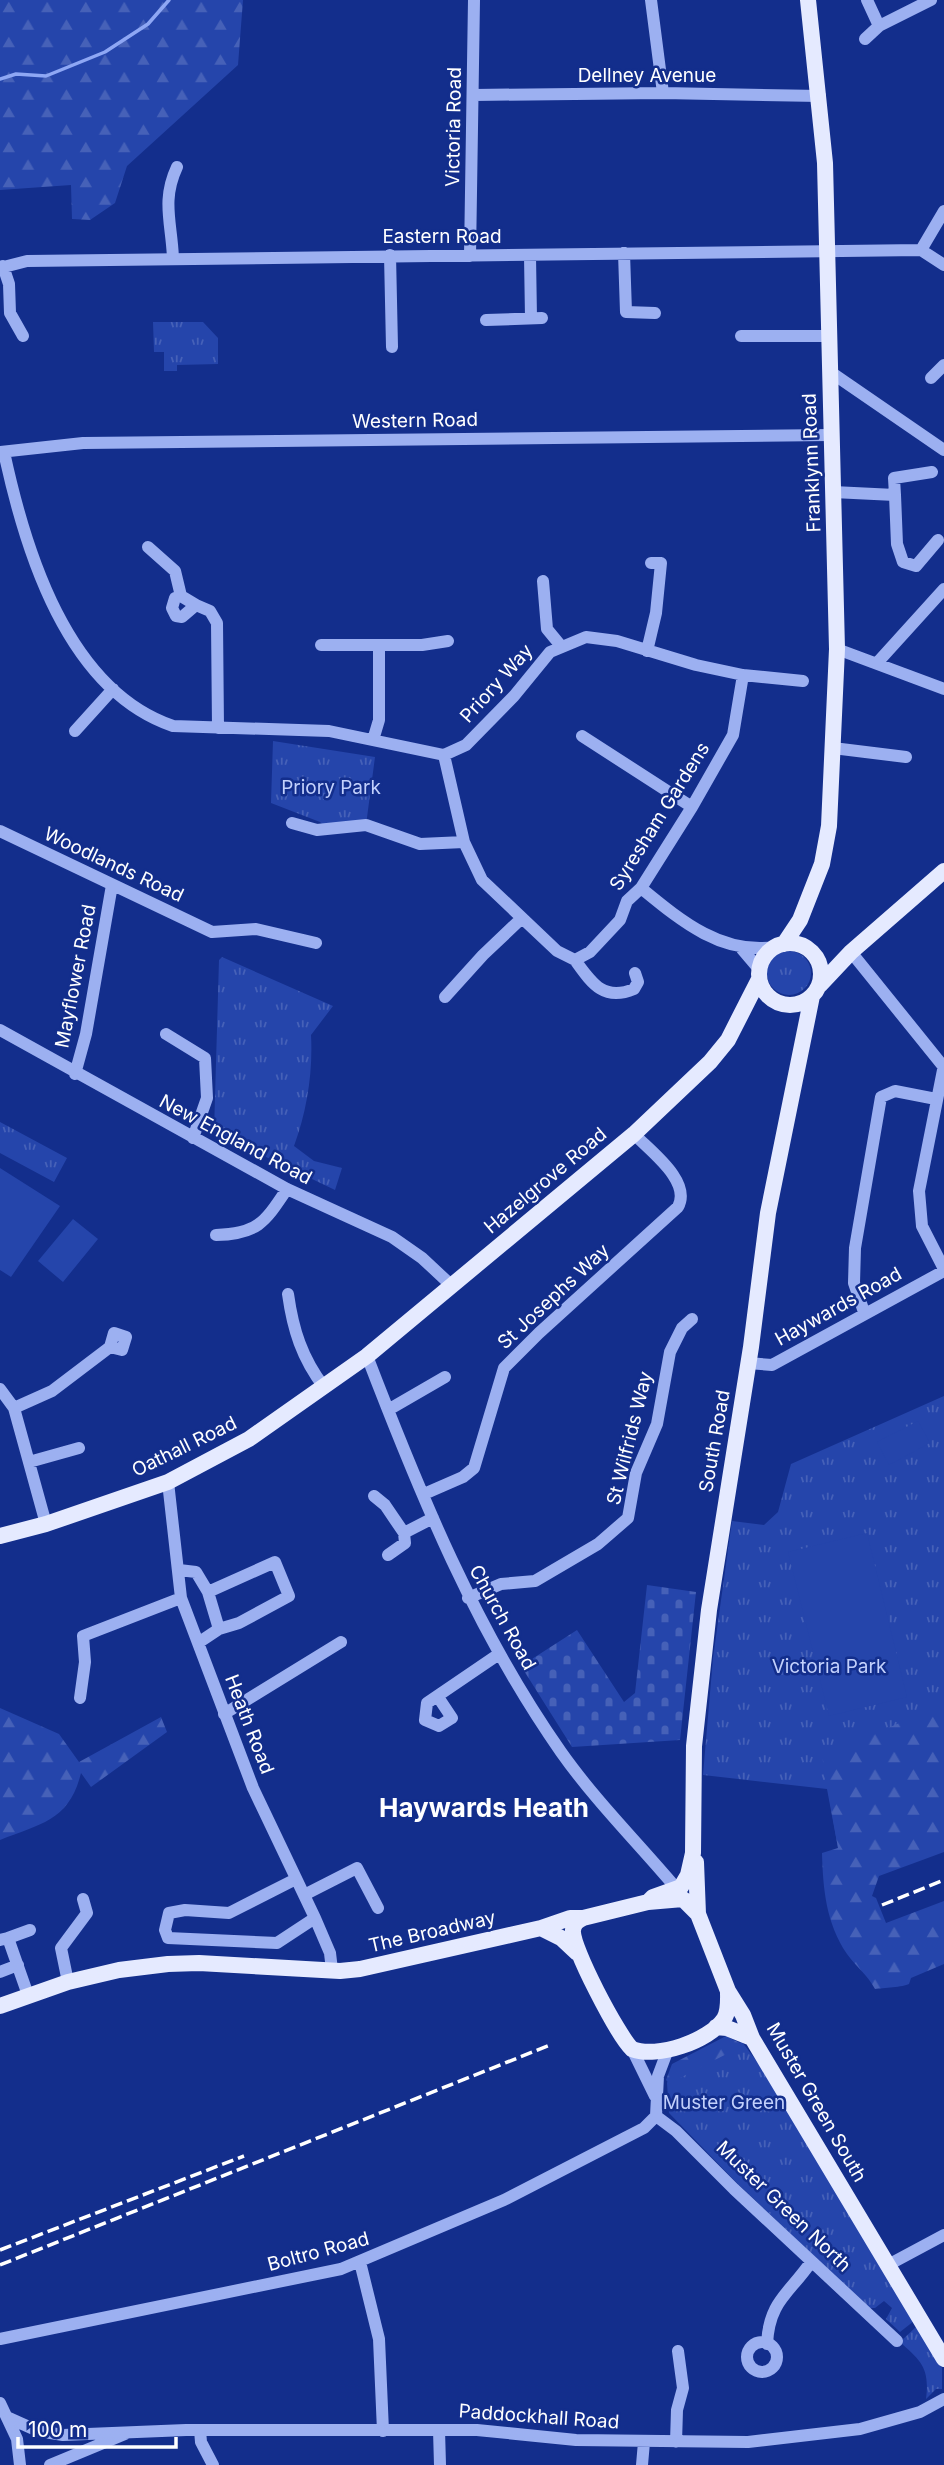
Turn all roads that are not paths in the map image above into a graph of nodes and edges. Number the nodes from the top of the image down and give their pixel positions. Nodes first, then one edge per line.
1 (474, 0) edge
2 (651, 0) edge
3 (808, 0) edge
4 (867, 0) edge
5 (931, 0) edge
6 (879, 26) junction
7 (864, 39) dead end
8 (663, 93) junction
9 (474, 95) junction
10 (820, 96) junction
11 (177, 167) dead end
12 (944, 211) edge
13 (827, 250) junction
14 (921, 250) junction
15 (624, 253) junction
16 (390, 255) junction
17 (470, 256) junction
18 (530, 256) junction
19 (173, 259) junction
20 (944, 265) edge
21 (1, 267) edge
22 (654, 313) dead end
23 (486, 320) dead end
24 (23, 336) dead end
25 (741, 336) dead end
26 (829, 336) junction
27 (392, 347) dead end
28 (944, 365) edge
29 (829, 371) junction
30 (931, 378) dead end
31 (830, 435) junction
32 (944, 450) edge
33 (2, 452) edge
34 (932, 472) dead end
35 (833, 492) junction
36 (895, 495) junction
37 (938, 540) dead end
38 (148, 547) dead end
39 (651, 563) dead end
40 (543, 581) dead end
41 (944, 589) edge
42 (181, 596) junction
43 (196, 606) junction
44 (448, 641) dead end
45 (321, 645) dead end
46 (561, 646) junction
47 (379, 647) junction
48 (837, 649) junction
49 (647, 651) junction
50 (877, 663) junction
51 (743, 675) junction
52 (803, 681) dead end
53 (113, 689) junction
54 (944, 689) edge
55 (218, 728) junction
56 (75, 731) dead end
57 (582, 736) dead end
58 (373, 740) junction
59 (833, 748) junction
60 (444, 755) junction
61 (906, 757) dead end
62 (692, 807) junction
63 (292, 823) dead end
64 (0, 831) edge
65 (464, 842) junction
66 (944, 871) edge
67 (112, 886) junction
68 (641, 888) junction
69 (522, 918) junction
70 (800, 920) junction
71 (316, 943) dead end
72 (780, 945) junction
73 (742, 949) junction
74 (809, 951) junction
75 (850, 952) junction
76 (575, 960) junction
77 (635, 973) dead end
78 (759, 974) junction
79 (814, 993) junction
80 (445, 997) dead end
81 (780, 1003) junction
82 (735, 1024) junction
83 (0, 1030) edge
84 (166, 1034) dead end
85 (802, 1038) junction
86 (944, 1066) edge
87 (75, 1074) junction
88 (936, 1099) junction
89 (634, 1134) junction
90 (193, 1138) junction
91 (287, 1189) junction
92 (216, 1235) dead end
93 (944, 1270) edge
94 (451, 1285) junction
95 (288, 1294) dead end
96 (864, 1312) junction
97 (692, 1319) dead end
98 (110, 1347) dead end
99 (367, 1356) junction
100 (748, 1363) junction
101 (445, 1377) dead end
102 (324, 1387) junction
103 (0, 1389) edge
104 (14, 1408) junction
105 (388, 1410) junction
106 (79, 1448) dead end
107 (29, 1462) junction
108 (168, 1482) junction
109 (424, 1494) junction
110 (374, 1496) dead end
111 (433, 1518) junction
112 (46, 1524) junction
113 (404, 1533) junction
114 (0, 1536) edge
115 (388, 1555) dead end
116 (179, 1570) junction
117 (208, 1592) junction
118 (181, 1598) junction
119 (468, 1598) junction
120 (219, 1629) junction
121 (341, 1642) dead end
122 (198, 1643) junction
123 (499, 1654) junction
124 (438, 1696) dead end
125 (80, 1698) dead end
126 (224, 1714) junction
127 (693, 1853) junction
128 (656, 1868) junction
129 (296, 1879) junction
130 (304, 1895) junction
131 (682, 1895) junction
132 (83, 1899) dead end
133 (650, 1899) junction
134 (379, 1908) dead end
135 (698, 1914) junction
136 (315, 1918) junction
137 (583, 1918) junction
138 (541, 1928) junction
139 (30, 1930) dead end
140 (4, 1939) edge
141 (579, 1955) junction
142 (18, 1965) junction
143 (332, 1970) junction
144 (0, 1972) edge
145 (68, 1982) junction
146 (728, 1991) junction
147 (28, 1995) junction
148 (0, 2006) edge
149 (716, 2027) junction
150 (752, 2038) junction
151 (632, 2049) junction
152 (667, 2052) junction
153 (655, 2096) junction
154 (656, 2116) junction
155 (944, 2235) edge
156 (360, 2262) junction
157 (811, 2262) junction
158 (888, 2265) junction
159 (1, 2338) edge
160 (897, 2341) dead end
161 (767, 2344) dead end
162 (678, 2351) dead end
163 (944, 2359) edge
164 (944, 2399) edge
165 (0, 2403) edge
166 (9, 2418) junction
167 (200, 2430) junction
168 (439, 2430) junction
169 (383, 2431) junction
170 (125, 2434) junction
171 (63, 2435) junction
172 (643, 2442) junction
173 (676, 2442) junction
174 (54, 2463) edge
175 (20, 2465) edge
176 (213, 2465) edge
177 (440, 2465) edge
178 (642, 2465) edge

1 - 9 street, Victoria Road
2 - 8 street
3 - 10 main road, Franklynn Road
4 - 6 street
5 - 6 street
6 - 7 street
8 - 9 street, Dellney Avenue
8 - 10 street, Dellney Avenue
9 - 17 street, Victoria Road
10 - 13 main road, Franklynn Road
11 - 19 street
12 - 14 street
13 - 14 street, Eastern Road
13 - 15 street, Eastern Road
13 - 26 main road, Franklynn Road
14 - 20 street
15 - 18 street, Eastern Road
15 - 22 street
16 - 17 street, Eastern Road
16 - 19 street, Eastern Road
16 - 27 street
17 - 18 street, Eastern Road
18 - 23 street
19 - 21 street, Eastern Road
21 - 24 street
25 - 26 street
26 - 29 main road, Franklynn Road
28 - 30 street
29 - 31 main road, Franklynn Road
29 - 32 street
31 - 33 street, Western Road
31 - 35 main road, Franklynn Road
33 - 53 street
34 - 36 street
35 - 36 street
35 - 48 main road, Franklynn Road
36 - 37 street
38 - 42 street
39 - 49 street
40 - 46 street
41 - 50 street
42 - 43 street
42 - 43 street
43 - 55 street
44 - 47 street
45 - 47 street
46 - 49 street, Priory Way
46 - 60 street, Priory Way
47 - 58 street
48 - 50 street
48 - 59 main road, Franklynn Road
49 - 51 street, Priory Way
50 - 54 street
51 - 52 street, Priory Way
51 - 62 street, Syresham Gardens
53 - 55 street
53 - 56 street
55 - 58 street
57 - 62 street
58 - 60 street
59 - 61 street
59 - 70 main road, Franklynn Road
60 - 65 street
62 - 68 street, Syresham Gardens
63 - 65 street
64 - 67 street, Woodlands Road
65 - 69 street
66 - 75 main road
67 - 71 street, Woodlands Road
67 - 87 street, Mayflower Road
68 - 73 street
68 - 76 street, Syresham Gardens
69 - 76 street
69 - 80 street
70 - 72 main road, Franklynn Road
70 - 74 main road
72 - 73 street
72 - 74 main road
72 - 78 main road
73 - 78 street
74 - 75 main road
74 - 79 main road
75 - 79 main road
75 - 86 street
76 - 77 street
78 - 81 main road
78 - 82 main road, Hazelgrove Road
79 - 81 main road
79 - 85 main road, South Road
81 - 82 main road, Hazelgrove Road
81 - 85 main road
82 - 89 main road, Hazelgrove Road
83 - 87 street, New England Road
84 - 90 street
85 - 100 main road, South Road
86 - 88 street
87 - 90 street, New England Road
88 - 93 street
88 - 96 street
89 - 94 main road, Hazelgrove Road
89 - 109 street, St Josephs Way
90 - 91 street, New England Road
91 - 92 street
91 - 94 street, New England Road
93 - 96 street, Haywards Road
94 - 99 main road, Hazelgrove Road
95 - 102 street
96 - 100 street, Haywards Road
97 - 119 street, St Wilfrids Way
98 - 104 street
99 - 102 main road, Oathall Road
99 - 105 street, Church Road
100 - 127 main road, South Road
101 - 105 street
102 - 108 main road, Oathall Road
103 - 104 street
104 - 107 street
105 - 109 street, Church Road
106 - 107 street
107 - 112 street
108 - 112 main road, Oathall Road
108 - 116 street, Heath Road
109 - 111 street, Church Road
110 - 113 street
111 - 113 street
111 - 119 street, Church Road
112 - 114 main road, Oathall Road
113 - 115 street
116 - 117 street
116 - 118 street, Heath Road
117 - 120 street
117 - 120 street
118 - 122 street, Heath Road
118 - 125 street
119 - 123 street, Church Road
120 - 122 street
121 - 126 street
122 - 126 street, Heath Road
123 - 124 street
123 - 128 street, Church Road
126 - 129 street, Heath Road
127 - 131 main road
127 - 135 main road, Muster Green South
128 - 131 street, Church Road
128 - 133 street
129 - 130 street, Heath Road
129 - 136 street
130 - 134 street
130 - 136 street, Heath Road
131 - 133 main road, The Broadway
131 - 135 main road
132 - 145 street
133 - 137 main road, The Broadway
135 - 146 main road, Muster Green South
136 - 143 street, Heath Road
137 - 138 main road, The Broadway
137 - 141 main road
138 - 141 main road
138 - 143 main road, The Broadway
139 - 140 street
140 - 142 street
141 - 151 main road
142 - 144 street
142 - 147 street
143 - 145 main road, The Broadway
145 - 147 main road, The Broadway
146 - 149 main road
146 - 150 main road, Muster Green South
147 - 148 main road, The Broadway
149 - 150 main road
149 - 152 main road
150 - 158 main road, Muster Green South
151 - 152 main road
151 - 153 street
152 - 153 street
153 - 154 street
154 - 156 street, Boltro Road
154 - 157 street, Muster Green North
155 - 158 street
156 - 159 street, Boltro Road
156 - 169 street
157 - 160 street, Muster Green North
157 - 161 street
158 - 163 main road, Muster Green South
162 - 173 street
164 - 173 street, Paddockhall Road
165 - 166 street
166 - 171 street, Paddockhall Road
166 - 175 street
167 - 169 street, Paddockhall Road
167 - 170 street, Paddockhall Road
167 - 176 street
168 - 169 street, Paddockhall Road
168 - 172 street, Paddockhall Road
168 - 177 street
170 - 171 street, Paddockhall Road
170 - 174 street, Paddockhall Road
171 - 174 street
172 - 173 street, Paddockhall Road
172 - 178 street

